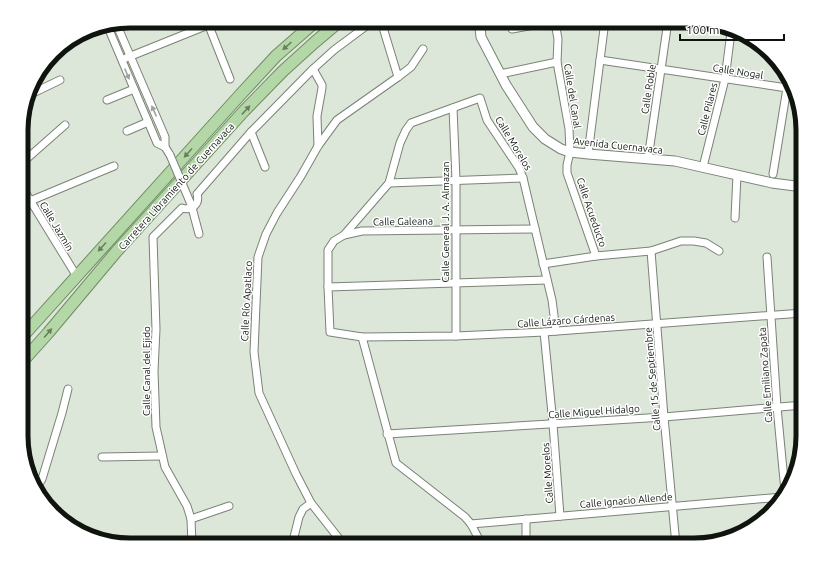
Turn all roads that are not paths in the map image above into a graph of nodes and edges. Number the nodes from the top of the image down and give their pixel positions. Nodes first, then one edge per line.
1 (196, 28) edge
2 (210, 28) edge
3 (308, 28) edge
4 (332, 28) edge
5 (364, 28) edge
6 (383, 28) edge
7 (480, 28) edge
8 (518, 28) edge
9 (556, 28) edge
10 (604, 28) edge
11 (667, 28) edge
12 (118, 29) edge
13 (512, 29) dead end
14 (109, 30) edge
15 (731, 35) edge
16 (422, 49) dead end
17 (130, 56) junction
18 (121, 60) junction
19 (600, 60) junction
20 (557, 62) junction
21 (313, 69) junction
22 (662, 70) junction
23 (500, 74) junction
24 (398, 77) junction
25 (230, 78) dead end
26 (724, 79) junction
27 (60, 80) dead end
28 (786, 88) edge
29 (134, 89) junction
30 (787, 89) edge
31 (36, 91) edge
32 (108, 100) dead end
33 (453, 108) junction
34 (148, 122) junction
35 (65, 125) dead end
36 (127, 131) dead end
37 (251, 132) junction
38 (318, 146) junction
39 (165, 147) junction
40 (570, 152) junction
41 (588, 154) junction
42 (28, 158) edge
43 (648, 159) junction
44 (114, 166) dead end
45 (266, 167) dead end
46 (703, 167) junction
47 (773, 174) dead end
48 (737, 175) junction
49 (523, 178) junction
50 (456, 180) junction
51 (389, 183) junction
52 (796, 186) edge
53 (28, 197) edge
54 (28, 199) edge
55 (191, 205) junction
56 (735, 218) dead end
57 (535, 229) junction
58 (456, 230) junction
59 (199, 234) dead end
60 (344, 235) junction
61 (651, 251) junction
62 (719, 251) dead end
63 (596, 256) junction
64 (767, 257) dead end
65 (543, 264) junction
66 (76, 275) junction
67 (547, 280) junction
68 (456, 283) junction
69 (328, 287) junction
70 (796, 313) edge
71 (771, 315) junction
72 (657, 324) junction
73 (28, 330) edge
74 (556, 331) junction
75 (330, 332) joint
76 (544, 332) junction
77 (456, 336) junction
78 (362, 337) junction
79 (28, 355) edge
80 (68, 389) dead end
81 (796, 407) edge
82 (777, 408) junction
83 (664, 417) junction
84 (553, 424) junction
85 (387, 434) junction
86 (162, 456) junction
87 (102, 457) dead end
88 (40, 483) edge
89 (784, 483) edge
90 (775, 498) edge
91 (311, 503) junction
92 (229, 506) dead end
93 (674, 506) junction
94 (560, 516) junction
95 (191, 519) junction
96 (526, 519) junction
97 (471, 524) junction
98 (192, 538) edge
99 (294, 538) edge
100 (338, 538) edge
101 (478, 538) edge
102 (526, 538) edge
103 (676, 538) edge

1 - 17 street
2 - 25 street
3 -> 66 highway, Carretera Libramiento de Cuernavaca
79 -> 4 highway, Carretera Libramiento de Cuernavaca
5 - 21 street
6 - 24 street
7 - 23 main road, Avenida Cuernavaca
8 - 13 street
9 - 20 street, Calle del Canal
10 - 19 street
11 - 22 street, Calle Roble
12 - 17 street
14 - 18 street
15 - 26 street, Calle Pilares
16 - 24 street, Calle Río Apatlaco
17 - 18 street
39 -> 17 street
18 -> 29 street
19 - 22 street, Calle Nogal
19 - 41 street
20 - 23 street
20 - 40 street, Calle del Canal
21 - 37 street
21 - 38 street
22 - 26 street, Calle Nogal
22 - 43 street, Calle Roble
23 - 40 main road, Avenida Cuernavaca
24 - 38 street, Calle Río Apatlaco
26 - 28 street, Calle Nogal
26 - 46 street, Calle Pilares
27 - 31 street
29 - 32 street
29 - 34 street
30 - 47 street, Calle Nogal
33 - 49 street, Calle Morelos
33 - 50 street, Calle General J. A. Almazan
33 - 51 street, Calle Morelos
34 - 36 street
34 - 39 street
35 - 42 street
37 - 45 street
37 - 55 street
38 - 91 street, Calle Río Apatlaco
39 - 55 street, bridge
40 - 41 main road, Avenida Cuernavaca
40 - 63 street, Calle Acueducto
41 - 43 main road, Avenida Cuernavaca
43 - 46 main road, Avenida Cuernavaca
44 - 53 street
46 - 48 main road, Avenida Cuernavaca
48 - 52 main road, Avenida Cuernavaca
48 - 56 street
49 - 50 street
49 - 57 street, Calle Morelos
50 - 51 street
50 - 58 street, Calle General J. A. Almazan
51 - 60 street, Calle Morelos
54 - 66 street, Calle Jazmín
55 - 59 street
55 - 86 street, Calle Canal del Ejido
57 - 58 street, Calle Galeana
57 - 65 street, Calle Morelos
58 - 60 street, Calle Galeana
58 - 68 street, Calle General J. A. Almazan
60 - 69 street, Calle Morelos
61 - 62 street, Calle Acueducto
61 - 63 street, Calle Acueducto
61 - 72 street, Calle 15 de Septiembre
63 - 65 street, Calle Acueducto
64 - 71 street, Calle Emiliano Zapata
65 - 67 street, Calle Morelos
66 - 73 highway, Carretera Libramiento de Cuernavaca
67 - 68 street
67 - 74 street, Calle Morelos
68 - 69 street
68 - 77 street, Calle General J. A. Almazan
69 - 75 street, Calle Morelos
70 - 71 street, Calle Lázaro Cárdenas
71 - 72 street, Calle Lázaro Cárdenas
71 - 82 street, Calle Emiliano Zapata
72 - 74 street, Calle Lázaro Cárdenas
72 - 83 street, Calle 15 de Septiembre
74 - 76 street, Calle Lázaro Cárdenas
75 - 78 street, Calle Lázaro Cárdenas
76 - 77 street, Calle Lázaro Cárdenas
76 - 84 street, Calle Morelos
77 - 78 street, Calle Lázaro Cárdenas
78 - 85 street
80 - 88 street
81 - 82 street, Calle Miguel Hidalgo
82 - 83 street, Calle Miguel Hidalgo
82 - 89 street, Calle Emiliano Zapata
83 - 84 street, Calle Miguel Hidalgo
83 - 93 street, Calle 15 de Septiembre
84 - 85 street, Calle Miguel Hidalgo
84 - 94 street, Calle Morelos
85 - 97 street
86 - 87 street
86 - 95 street, Calle Canal del Ejido
90 - 93 street, Calle Ignacio Allende
91 - 99 street
91 - 100 street, Calle Río Apatlaco
92 - 95 street
93 - 94 street, Calle Ignacio Allende
93 - 103 street, Calle 15 de Septiembre
94 - 96 street, Calle Ignacio Allende
95 - 98 street, Calle Canal del Ejido
96 - 97 street, Calle Ignacio Allende
96 - 102 street
97 - 101 street

